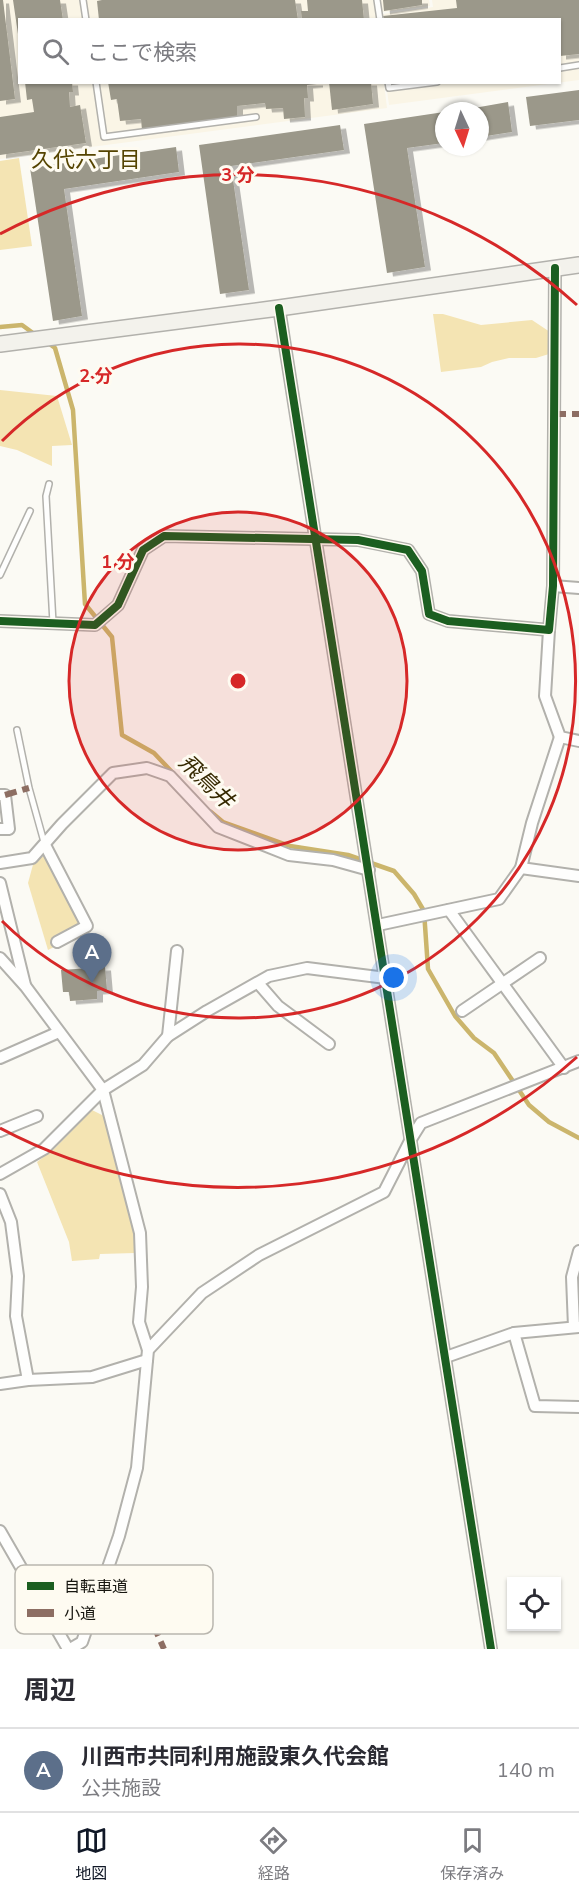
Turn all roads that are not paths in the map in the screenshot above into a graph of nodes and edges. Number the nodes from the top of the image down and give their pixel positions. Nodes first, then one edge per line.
1 (83, 0) edge
2 (377, 0) edge
3 (86, 18) edge
4 (380, 18) edge
5 (579, 65) edge
6 (561, 68) edge
7 (96, 84) edge
8 (388, 84) edge
9 (421, 84) edge
10 (256, 117) dead end
11 (579, 265) edge
12 (555, 268) junction
13 (279, 308) junction
14 (0, 344) edge
15 (49, 484) dead end
16 (30, 511) dead end
17 (317, 539) junction
18 (0, 575) edge
19 (553, 586) junction
20 (579, 588) edge
21 (0, 621) edge
22 (53, 623) junction
23 (549, 630) junction
24 (17, 730) dead end
25 (560, 737) junction
26 (579, 741) edge
27 (3, 793) edge
28 (0, 829) edge
29 (45, 845) junction
30 (0, 863) edge
31 (521, 868) junction
32 (369, 870) junction
33 (579, 876) edge
34 (0, 883) edge
35 (449, 910) junction
36 (378, 925) junction
37 (57, 942) dead end
38 (177, 951) dead end
39 (0, 958) edge
40 (540, 958) dead end
41 (386, 978) junction
42 (502, 982) junction
43 (258, 983) junction
44 (26, 987) junction
45 (462, 1011) dead end
46 (59, 1032) junction
47 (168, 1036) junction
48 (329, 1044) dead end
49 (0, 1058) edge
50 (579, 1061) edge
51 (564, 1068) junction
52 (103, 1090) junction
53 (37, 1116) dead end
54 (0, 1131) edge
55 (411, 1139) junction
56 (0, 1174) edge
57 (0, 1194) edge
58 (579, 1251) edge
59 (576, 1327) edge
60 (514, 1333) junction
61 (147, 1355) junction
62 (446, 1358) junction
63 (28, 1380) junction
64 (0, 1384) edge
65 (579, 1407) edge
66 (0, 1531) edge
67 (20, 1565) edge
68 (109, 1565) edge
69 (60, 1634) edge
70 (85, 1634) edge
71 (69, 1649) edge
72 (491, 1649) edge

1 - 3 lane
2 - 4 lane
5 - 6 lane
7 - 10 lane
8 - 9 lane
11 - 12 street
12 - 13 street
12 - 19 street
13 - 14 street
13 - 17 street
15 - 22 lane
16 - 18 lane
17 - 22 street
17 - 23 street
17 - 32 street
19 - 20 street
19 - 23 street
21 - 22 street
23 - 25 street
24 - 29 lane
25 - 26 street
25 - 31 street
27 - 28 street
29 - 30 street
29 - 32 street
29 - 37 street
31 - 33 street
31 - 35 street
32 - 36 street
34 - 44 street
35 - 36 street
35 - 42 street
36 - 41 street
38 - 47 street
39 - 44 street
40 - 42 street
41 - 43 street
41 - 55 street
42 - 45 street
42 - 51 street
43 - 47 street
43 - 48 street
44 - 46 street
46 - 49 street
46 - 52 street
47 - 52 street
50 - 51 street
51 - 55 street
52 - 56 street
52 - 61 street
53 - 54 street
55 - 61 street
55 - 62 street
57 - 63 street
58 - 59 street
59 - 60 street
60 - 62 street
60 - 65 street
61 - 63 street
61 - 68 street
62 - 72 street
63 - 64 street
66 - 67 street
69 - 71 street
70 - 71 street

